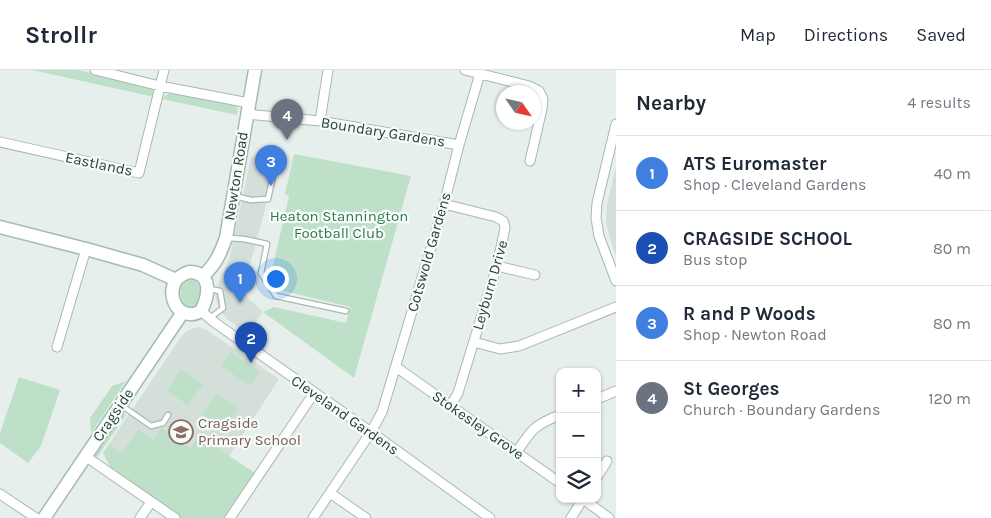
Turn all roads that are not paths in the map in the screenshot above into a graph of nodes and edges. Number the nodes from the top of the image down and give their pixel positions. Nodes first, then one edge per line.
1 (95, 70) edge
2 (164, 70) edge
3 (255, 70) edge
4 (328, 70) edge
5 (464, 70) edge
6 (481, 72) edge
7 (160, 86) junction
8 (248, 108) junction
9 (320, 121) junction
10 (616, 124) edge
11 (0, 142) edge
12 (459, 145) junction
13 (530, 161) dead end
14 (275, 167) dead end
15 (233, 196) junction
16 (444, 204) junction
17 (0, 230) edge
18 (226, 238) junction
19 (86, 249) junction
20 (497, 266) junction
21 (535, 274) dead end
22 (176, 280) junction
23 (616, 281) edge
24 (205, 282) junction
25 (616, 307) edge
26 (346, 311) dead end
27 (183, 312) junction
28 (206, 315) junction
29 (474, 342) junction
30 (57, 347) dead end
31 (396, 367) junction
32 (616, 391) edge
33 (314, 393) junction
34 (601, 397) edge
35 (119, 405) junction
36 (451, 406) junction
37 (168, 414) dead end
38 (556, 417) edge
39 (371, 432) junction
40 (517, 452) junction
41 (85, 456) junction
42 (607, 461) dead end
43 (601, 471) edge
44 (556, 480) edge
45 (330, 493) junction
46 (0, 494) edge
47 (151, 502) junction
48 (580, 503) edge
49 (588, 503) edge
50 (36, 518) edge
51 (44, 518) edge
52 (140, 518) edge
53 (175, 518) edge
54 (230, 518) edge
55 (313, 518) edge
56 (366, 518) edge
57 (490, 518) edge
58 (571, 518) edge
59 (609, 518) edge

1 - 7 street, Boundary Gardens
2 - 7 street
3 - 8 street, Newton Road
4 - 9 street
5 - 6 street
6 - 12 street, Cotswold Gardens
6 - 13 street
7 - 8 street, Boundary Gardens
7 - 11 street, Eastlands
8 - 9 street, Boundary Gardens
8 - 15 street, Newton Road
9 - 12 street, Boundary Gardens
10 - 23 street
12 - 16 street, Cotswold Gardens
14 - 15 lane
15 - 18 street, Newton Road
16 - 20 street, Leyburn Drive
16 - 31 street, Cotswold Gardens
17 - 19 street
18 - 24 street, Newton Road
18 - 26 lane
19 - 22 street
19 - 30 street
20 - 21 street
20 - 29 street, Leyburn Drive
22 - 24 street
22 - 27 street
24 - 28 street
24 - 28 lane
25 - 29 street
27 - 28 street
27 - 35 street, Cragside
28 - 33 street, Cleveland Gardens
29 - 36 street, Leyburn Drive
31 - 36 street, Stokesley Grove
31 - 39 street, Cotswold Gardens
32 - 34 street
33 - 39 street, Cleveland Gardens
33 - 54 street
35 - 37 lane
35 - 41 street, Cragside
36 - 40 street, Stokesley Grove
38 - 40 street
39 - 45 street, Cotswold Gardens
39 - 57 street, Cleveland Gardens
40 - 44 street, Stokesley Grove
41 - 47 street
41 - 51 street, Cragside
42 - 43 street
45 - 55 street, Cotswold Gardens
45 - 56 street
46 - 50 street
47 - 52 street
47 - 53 street
48 - 58 street
49 - 59 street

